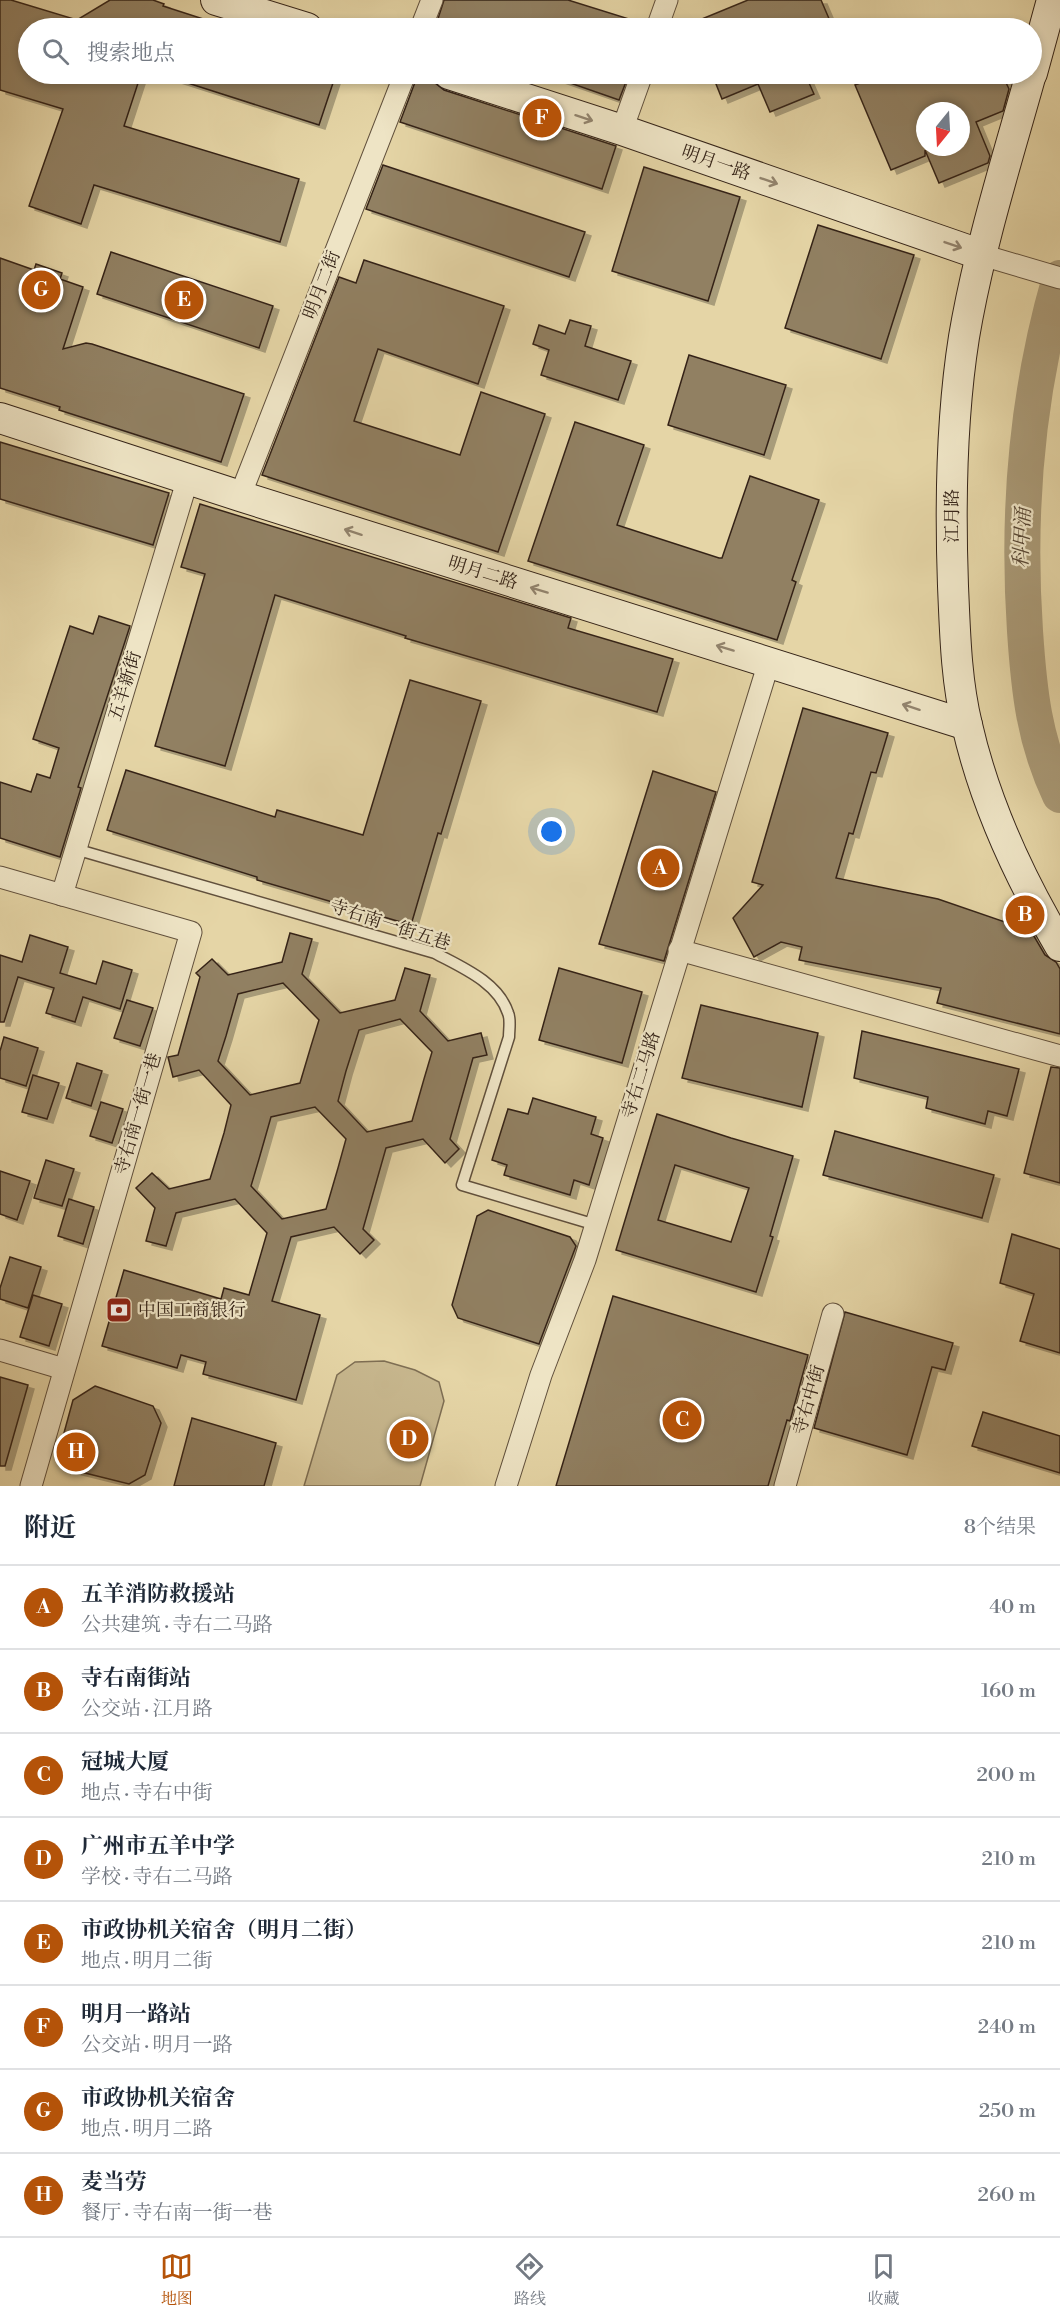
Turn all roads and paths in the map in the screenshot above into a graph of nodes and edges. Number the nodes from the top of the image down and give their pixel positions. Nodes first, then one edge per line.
1 (216, 0) edge
2 (432, 0) edge
3 (667, 0) edge
4 (1052, 0) edge
5 (274, 18) edge
6 (425, 18) edge
7 (661, 18) edge
8 (1042, 35) edge
9 (401, 84) edge
10 (480, 84) edge
11 (638, 84) edge
12 (1028, 84) edge
13 (622, 130) junction
14 (982, 255) junction
15 (1060, 278) edge
16 (0, 418) edge
17 (188, 478) junction
18 (240, 496) junction
19 (769, 662) junction
20 (967, 725) junction
21 (75, 849) junction
22 (0, 877) edge
23 (62, 895) junction
24 (1060, 946) edge
25 (679, 950) junction
26 (1060, 1056) edge
27 (596, 1225) junction
28 (833, 1314) dead end
29 (0, 1350) edge
30 (64, 1370) junction
31 (31, 1486) edge
32 (507, 1486) edge
33 (785, 1486) edge

1 - 5 street
2 - 6 street
3 - 7 street
4 - 8 street, 江月路
9 - 18 street, 明月二街
10 -> 13 street, 明月一路
11 - 13 street
12 - 14 street, 江月路
13 -> 14 street, 明月一路
14 - 15 street
14 - 20 street, 江月路
16 - 17 street, 明月二路
17 - 18 street, 明月二路
17 - 21 street, 五羊新街
19 -> 18 street, 明月二路
20 -> 19 street, 明月二路
19 - 25 street, 寺右二马路
20 - 24 street, 江月路
21 - 23 street, 五羊新街
21 - 27 lane, 寺右南一街五巷
22 - 23 street, 寺右南一街一巷
23 - 30 street, 寺右南一街一巷
25 - 26 street
25 - 27 street, 寺右二马路
27 - 32 street, 寺右二马路
28 - 33 street, 寺右中街
29 - 30 street
30 - 31 street, 寺右南一街一巷

